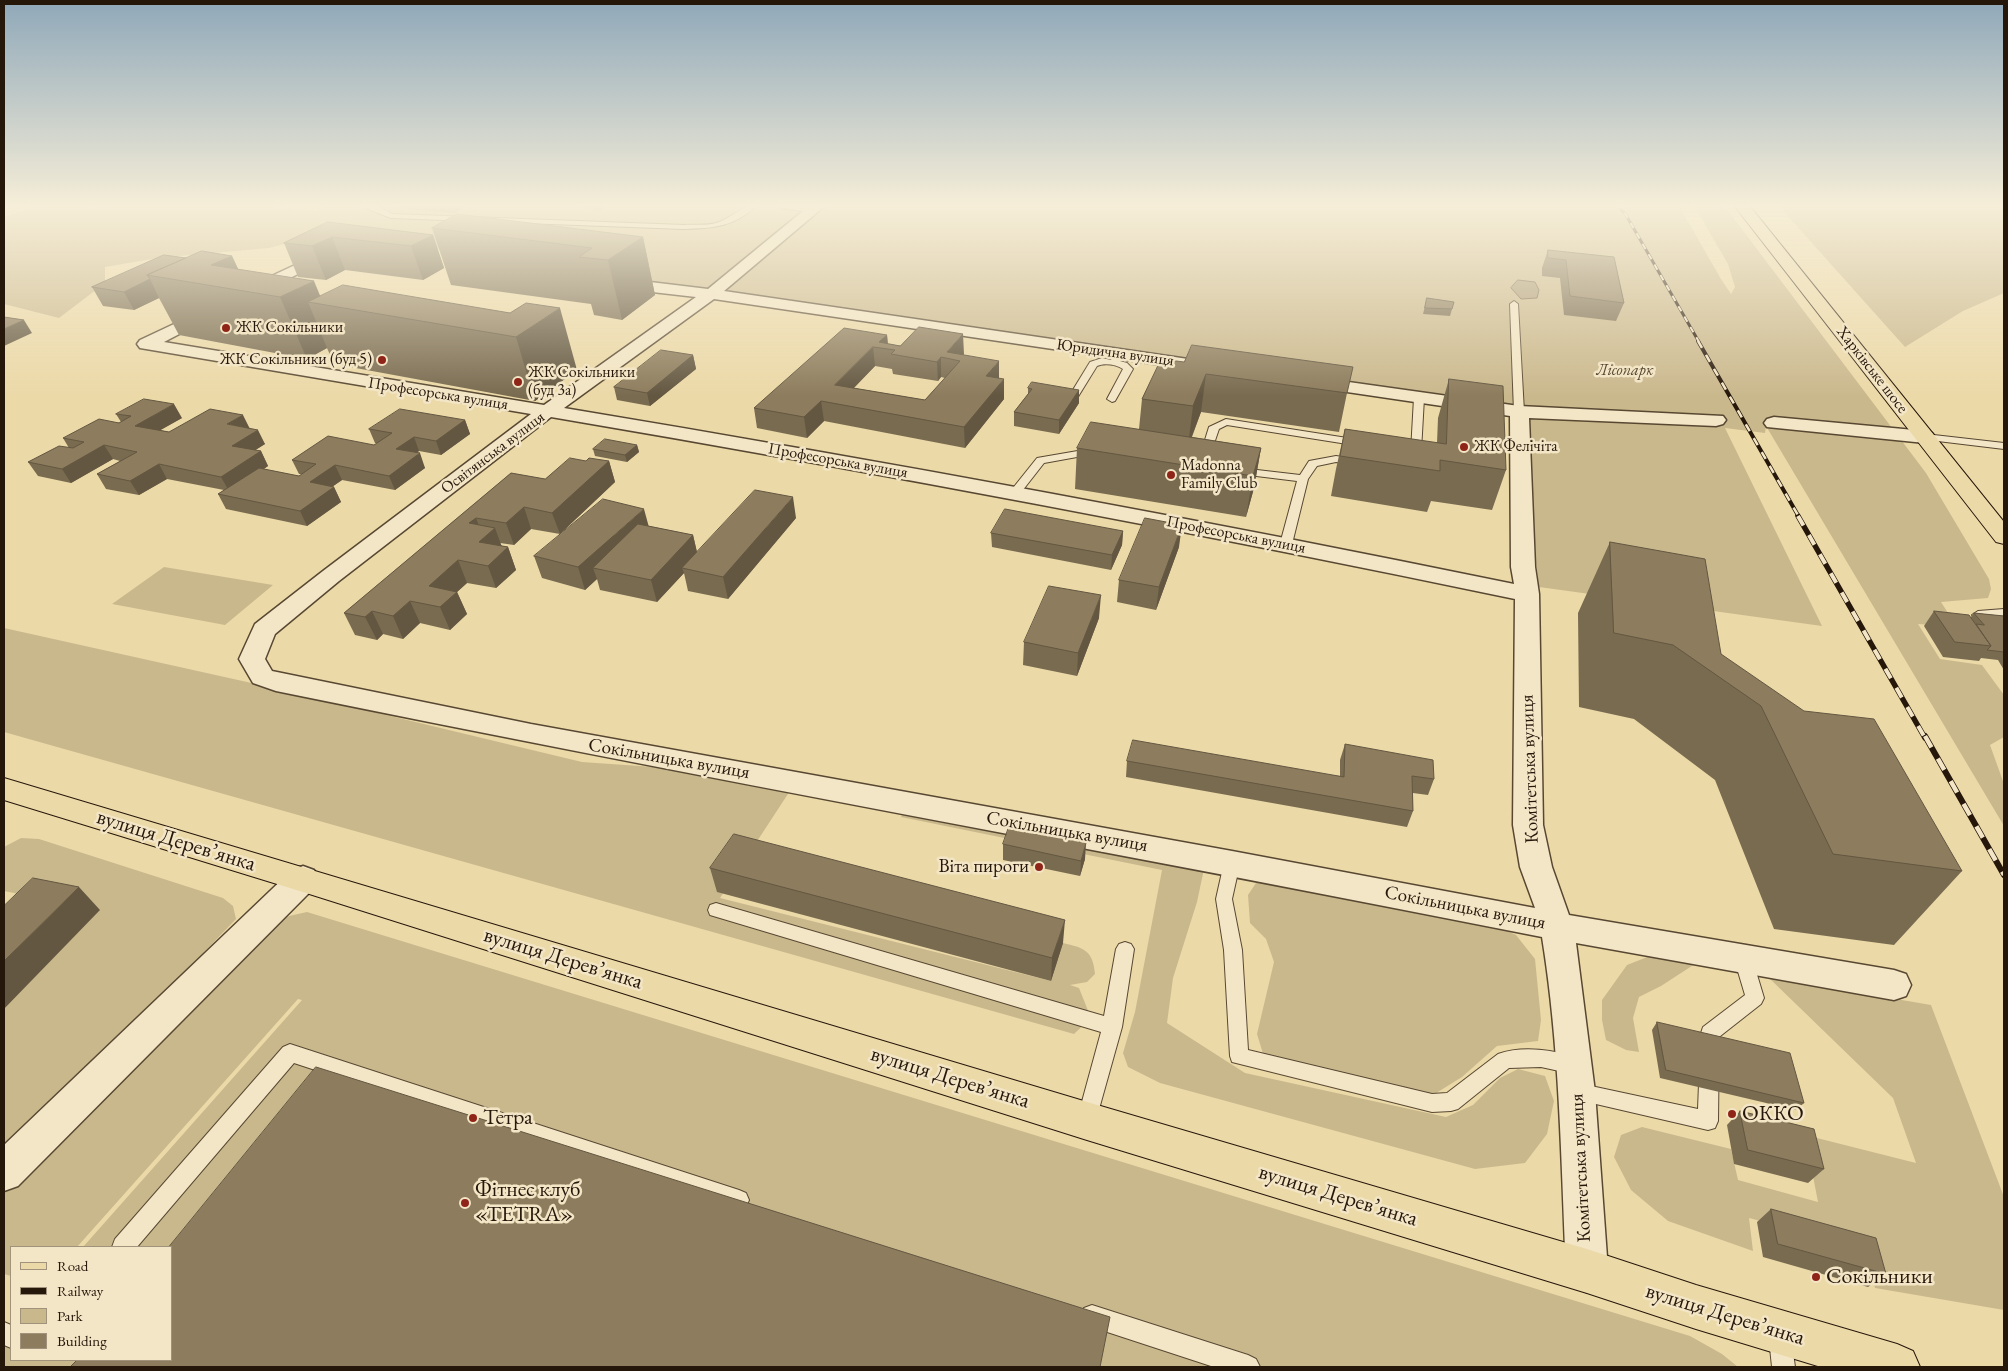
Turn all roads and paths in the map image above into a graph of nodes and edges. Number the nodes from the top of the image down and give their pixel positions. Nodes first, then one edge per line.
1 (300, 268) edge
2 (742, 268) edge
3 (1791, 268) edge
4 (604, 281) edge
5 (711, 294) junction
6 (239, 298) edge
7 (1514, 304) dead end
8 (222, 306) edge
9 (1116, 358) junction
10 (1216, 368) edge
11 (1293, 379) edge
12 (1072, 398) edge
13 (1419, 398) junction
14 (1112, 399) dead end
15 (546, 412) junction
16 (1519, 412) junction
17 (1716, 420) dead end
18 (1774, 422) dead end
19 (1925, 437) junction
20 (1368, 444) edge
21 (2004, 446) edge
22 (1109, 452) edge
23 (1362, 463) edge
24 (1414, 464) edge
25 (1211, 467) edge
26 (1230, 470) edge
27 (1303, 479) junction
28 (1015, 493) junction
29 (2004, 536) edge
30 (1286, 544) junction
31 (1527, 594) junction
32 (1990, 613) junction
33 (2004, 613) edge
34 (2004, 632) edge
35 (2004, 651) edge
36 (252, 659) joint
37 (4, 789) edge
38 (1232, 863) junction
39 (303, 879) junction
40 (716, 910) dead end
41 (1557, 926) junction
42 (1125, 949) dead end
43 (1743, 958) junction
44 (1894, 985) dead end
45 (1113, 1027) junction
46 (1575, 1079) junction
47 (1087, 1121) junction
48 (4, 1172) edge
49 (755, 1205) edge
50 (124, 1246) edge
51 (1587, 1271) junction
52 (1077, 1311) edge
53 (1782, 1350) edge
54 (1248, 1367) edge
55 (1896, 1367) edge

1 - 6 street
2 - 5 street, Освітянська вулиця
3 - 19 main road, Харківське шосе
4 - 5 street, Юридична вулиця
5 - 9 street, Юридична вулиця
5 - 15 street, Освітянська вулиця
7 - 16 lane
8 - 15 street, Професорська вулиця
9 - 10 street, Юридична вулиця
9 - 12 lane
9 - 14 lane
11 - 13 street
13 - 16 street
13 - 24 lane
15 - 28 street, Професорська вулиця
15 - 36 street, Освітянська вулиця
16 - 17 street
16 - 31 street, Комітетська вулиця
18 - 19 street
19 - 21 lane
19 - 29 main road, Харківське шосе
20 - 25 lane
22 - 28 lane
23 - 27 lane
26 - 27 lane
27 - 30 lane
28 - 30 street, Професорська вулиця
30 - 31 street, Професорська вулиця
31 - 41 street, Комітетська вулиця
32 - 33 lane
32 - 34 lane
32 - 35 lane
36 - 38 street, Сокільницька вулиця
37 - 39 main road, вулиця Дерев’янка
38 - 41 street, Сокільницька вулиця
38 - 46 lane
39 - 47 main road, вулиця Дерев’янка
39 - 48 street
40 - 45 lane
41 - 43 street, Сокільницька вулиця
41 - 46 street, Комітетська вулиця
42 - 45 lane
43 - 44 street, Сокільницька вулиця
43 - 46 lane
45 - 47 lane
46 - 51 street, Комітетська вулиця
47 - 51 main road, вулиця Дерев’янка
49 - 50 lane
51 - 53 main road, вулиця Дерев’янка
52 - 54 lane
53 - 55 main road, вулиця Дерев’янка

